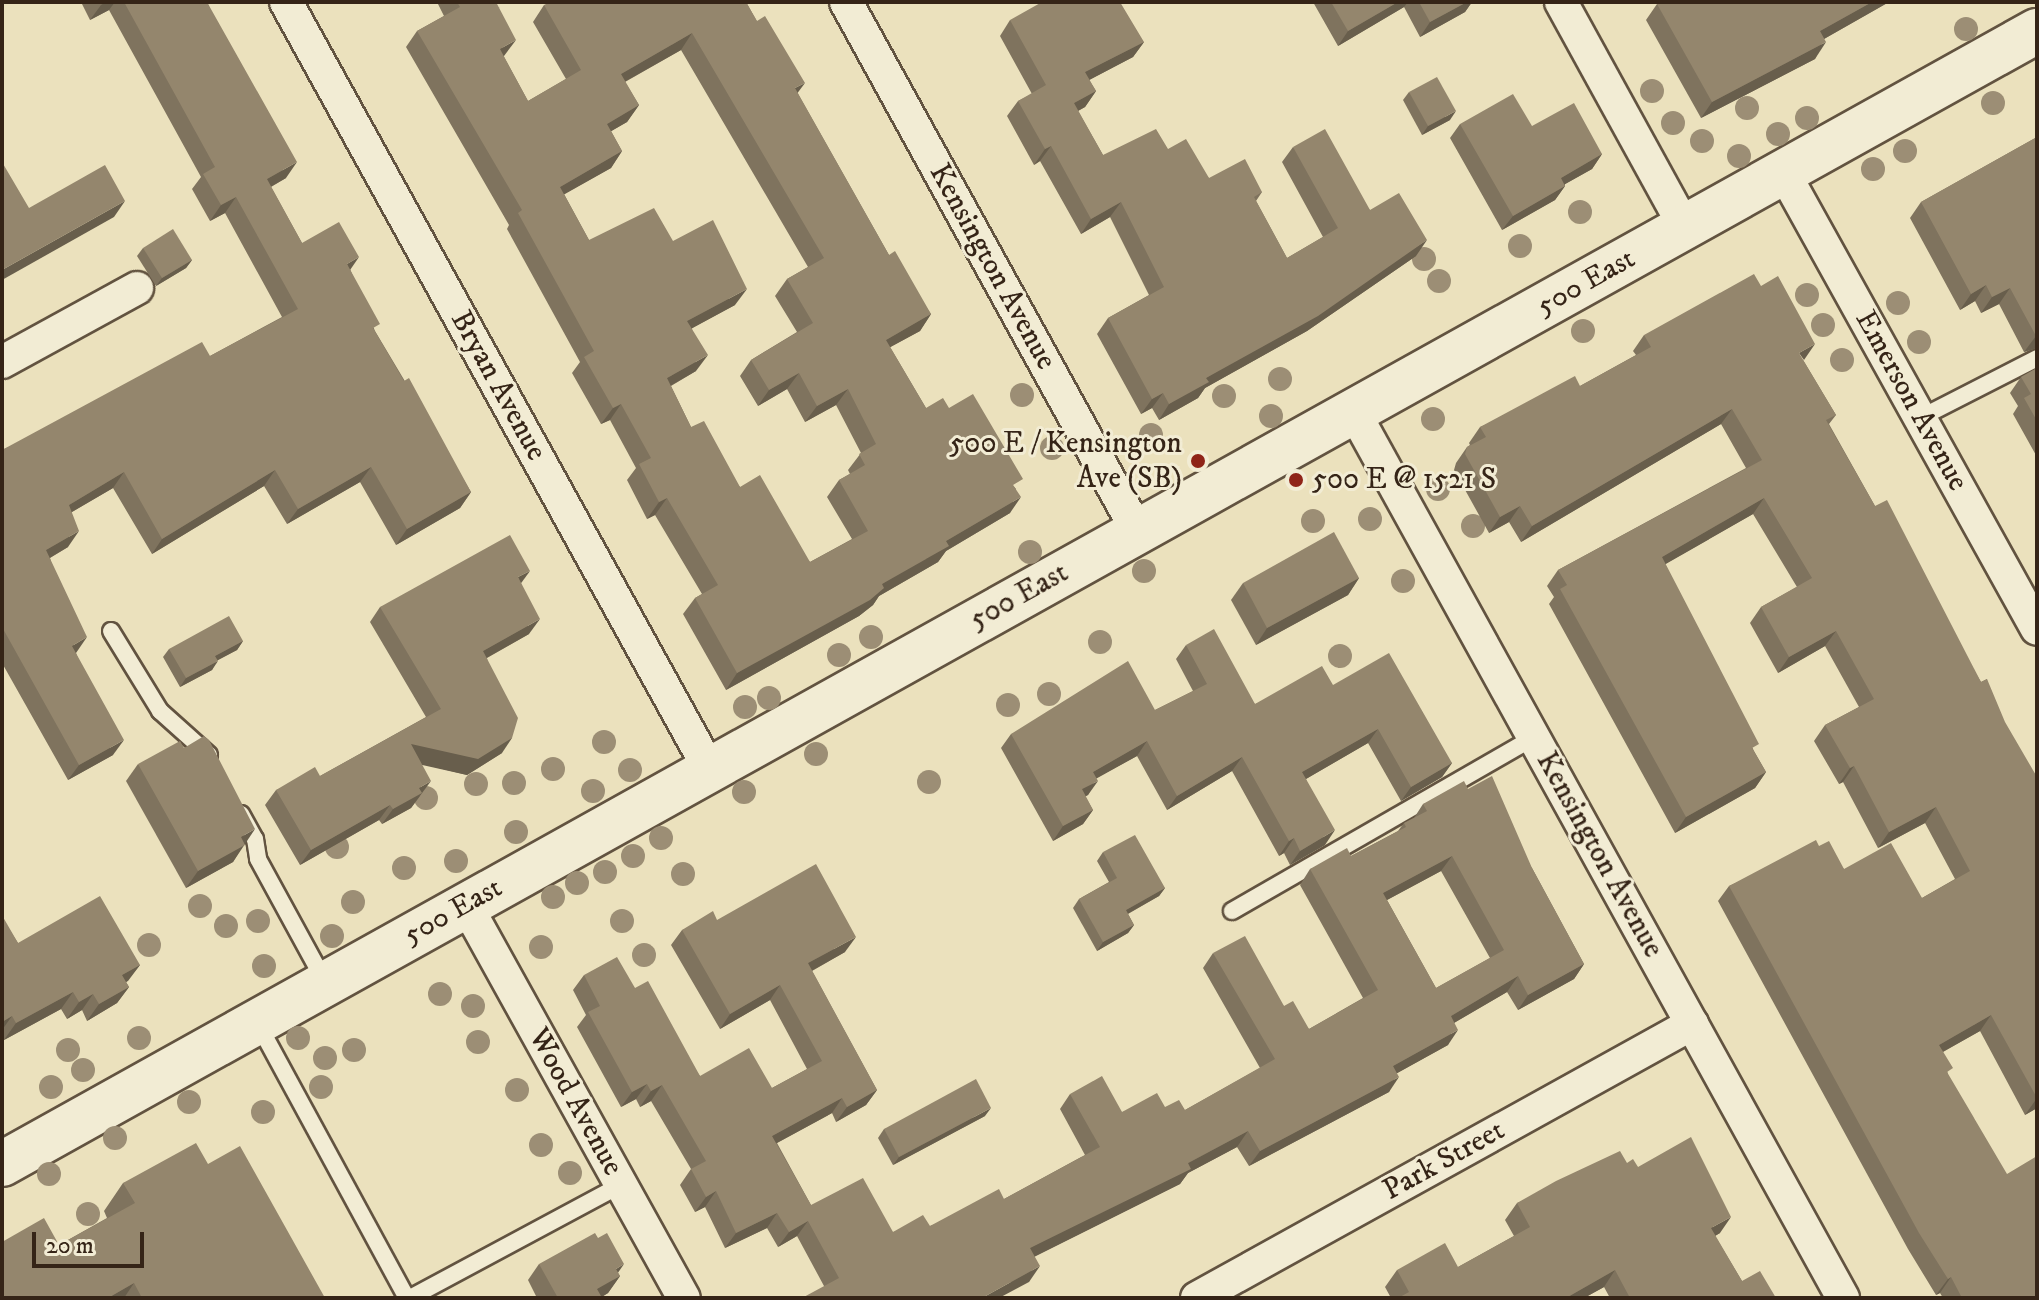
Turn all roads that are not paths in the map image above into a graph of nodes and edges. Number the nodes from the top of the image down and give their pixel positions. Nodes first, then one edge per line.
1 (286, 2) edge
2 (846, 2) edge
3 (1561, 2) edge
4 (2037, 31) edge
5 (1784, 173) junction
6 (1685, 228) junction
7 (137, 288) dead end
8 (2037, 358) edge
9 (2, 362) edge
10 (1354, 412) junction
11 (1920, 418) junction
12 (1138, 532) junction
13 (2037, 629) edge
14 (111, 631) dead end
15 (1534, 737) junction
16 (710, 770) junction
17 (220, 776) edge
18 (234, 801) edge
19 (466, 905) junction
20 (1232, 911) dead end
21 (326, 983) junction
22 (257, 1022) junction
23 (1692, 1024) junction
24 (2, 1164) edge
25 (621, 1185) junction
26 (408, 1298) edge
27 (684, 1298) edge
28 (1197, 1298) edge
29 (1843, 1298) edge

1 - 16 street, Bryan Avenue
2 - 12 street, Kensington Avenue
3 - 6 street
4 - 5 street, 500 East
5 - 6 street, 500 East
5 - 11 street, Emerson Avenue
6 - 10 street, 500 East
7 - 9 street
8 - 11 lane
10 - 12 street, 500 East
10 - 15 street, Kensington Avenue
11 - 13 street, Emerson Avenue
12 - 16 street, 500 East
14 - 17 lane
15 - 20 lane
15 - 23 street, Kensington Avenue
16 - 19 street, 500 East
18 - 21 lane
19 - 21 street, 500 East
19 - 25 street, Wood Avenue
21 - 22 street, 500 East
22 - 24 street, 500 East
22 - 26 lane
23 - 28 street, Park Street
23 - 29 street, Kensington Avenue
25 - 26 lane
25 - 27 street, Wood Avenue

